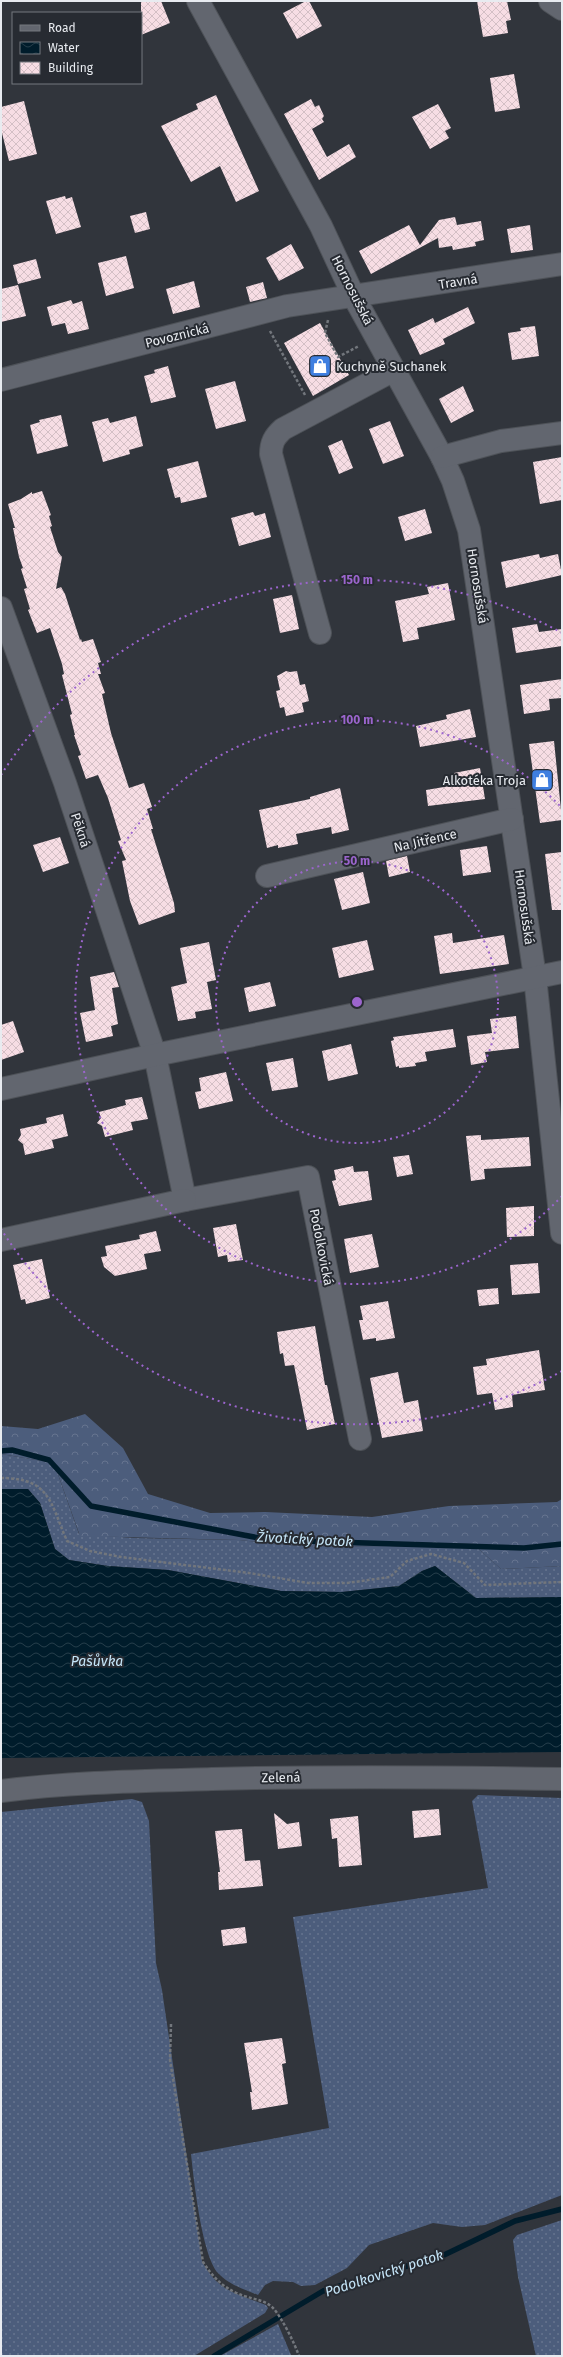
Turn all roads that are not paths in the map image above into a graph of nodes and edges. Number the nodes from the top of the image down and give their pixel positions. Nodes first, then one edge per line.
1 (198, 1) edge
2 (550, 1) edge
3 (562, 9) edge
4 (562, 264) edge
5 (354, 297) junction
6 (394, 370) junction
7 (1, 380) edge
8 (562, 433) edge
9 (442, 457) junction
10 (1, 608) edge
11 (320, 633) dead end
12 (512, 819) junction
13 (267, 876) dead end
14 (562, 972) edge
15 (535, 977) junction
16 (155, 1055) junction
17 (1, 1089) edge
18 (185, 1200) junction
19 (562, 1233) edge
20 (1, 1240) edge
21 (360, 1439) dead end
22 (562, 1779) edge
23 (1, 1791) edge

1 - 5 street, Hornosušská
2 - 3 street
4 - 5 street, Travná
5 - 6 street, Hornosušská
5 - 7 street, Povoznická
6 - 9 street, Hornosušská
6 - 11 street
8 - 9 street
9 - 12 street, Hornosušská
10 - 16 street, Pěkná
12 - 13 street, Na Jitřence
12 - 15 street, Hornosušská
14 - 15 street
15 - 16 street
15 - 19 street, Hornosušská
16 - 17 street
16 - 18 street
18 - 20 street, Podolkovická
18 - 21 street, Podolkovická
22 - 23 street, Zelená

